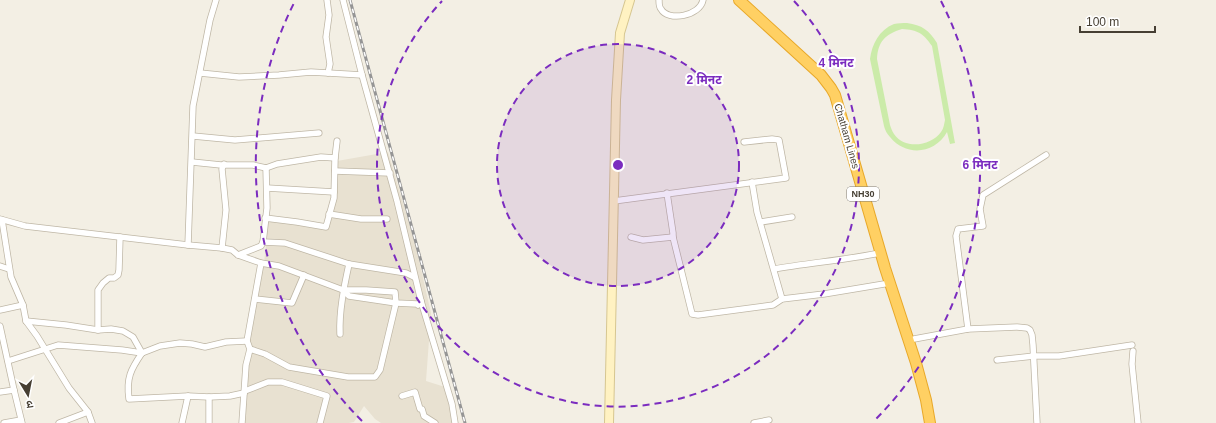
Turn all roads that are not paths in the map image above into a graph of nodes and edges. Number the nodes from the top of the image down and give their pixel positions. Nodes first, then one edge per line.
1 (216, 0) edge
2 (327, 0) edge
3 (343, 0) edge
4 (630, 0) edge
5 (659, 0) edge
6 (703, 0) edge
7 (739, 0) edge
8 (746, 0) edge
9 (328, 72) junction
10 (200, 73) junction
11 (362, 75) junction
12 (319, 133) dead end
13 (193, 136) junction
14 (336, 141) dead end
15 (744, 142) dead end
16 (1046, 155) dead end
17 (335, 158) junction
18 (192, 162) junction
19 (224, 164) junction
20 (266, 168) junction
21 (335, 171) junction
22 (390, 173) junction
23 (752, 182) junction
24 (267, 188) junction
25 (334, 192) junction
26 (667, 193) junction
27 (614, 201) junction
28 (329, 214) junction
29 (792, 217) dead end
30 (265, 218) junction
31 (387, 219) dead end
32 (1, 220) edge
33 (761, 222) junction
34 (120, 237) junction
35 (631, 237) dead end
36 (673, 237) junction
37 (263, 242) junction
38 (188, 245) junction
39 (222, 248) junction
40 (880, 253) junction
41 (238, 255) junction
42 (261, 263) junction
43 (349, 264) junction
44 (0, 266) edge
45 (9, 269) junction
46 (774, 269) junction
47 (304, 275) junction
48 (414, 276) junction
49 (890, 283) junction
50 (343, 290) junction
51 (255, 299) junction
52 (782, 299) junction
53 (421, 301) junction
54 (898, 302) junction
55 (396, 303) junction
56 (22, 304) junction
57 (0, 310) edge
58 (26, 321) junction
59 (0, 326) edge
60 (98, 330) junction
61 (968, 330) junction
62 (340, 334) dead end
63 (914, 339) junction
64 (248, 342) junction
65 (1132, 345) dead end
66 (46, 349) junction
67 (250, 349) junction
68 (1133, 351) dead end
69 (142, 353) junction
70 (1034, 356) junction
71 (997, 360) dead end
72 (8, 361) junction
73 (14, 390) junction
74 (0, 392) edge
75 (245, 392) junction
76 (188, 396) junction
77 (402, 396) dead end
78 (209, 397) junction
79 (88, 412) junction
80 (769, 420) dead end
81 (22, 421) edge
82 (4, 423) edge
83 (59, 423) edge
84 (92, 423) edge
85 (182, 423) edge
86 (209, 423) edge
87 (242, 423) edge
88 (320, 423) edge
89 (435, 423) edge
90 (455, 423) edge
91 (609, 423) edge
92 (754, 423) edge
93 (930, 423) edge
94 (935, 423) edge
95 (1037, 423) edge
96 (1138, 423) edge

1 - 10 street
2 - 9 street
3 - 11 street
4 - 27 street
5 - 6 street
7 - 40 highway, Chatham Lines / NH30
8 - 54 highway, Chatham Lines / NH30
9 - 10 street
9 - 11 street
10 - 13 street
11 - 22 street
12 - 13 street
13 - 18 street
14 - 17 street
15 - 23 street
16 - 61 street
17 - 20 street
17 - 21 street
18 - 19 street
18 - 38 street
19 - 20 street
19 - 39 street
20 - 24 street
21 - 22 street
21 - 25 street
22 - 48 street
23 - 26 street
23 - 33 street
24 - 25 street
24 - 30 street
25 - 28 street
26 - 27 street
26 - 36 street
27 - 91 street
28 - 30 street
28 - 31 street
29 - 33 street
30 - 37 street
32 - 34 street
32 - 45 street
33 - 46 street
34 - 38 street
34 - 60 street
35 - 36 street
36 - 52 street
37 - 41 street
37 - 43 street
38 - 39 street
39 - 41 street
40 - 46 street
40 - 49 highway, Chatham Lines / NH30
41 - 42 street
42 - 47 street
42 - 51 street
43 - 48 street
43 - 50 street
44 - 45 street
45 - 56 street
46 - 52 street
47 - 50 street
47 - 51 street
48 - 53 street
49 - 52 street
49 - 54 highway, Chatham Lines / NH30
50 - 55 street
50 - 55 street
50 - 62 street
51 - 64 street
53 - 55 street
53 - 90 street
54 - 63 highway, Chatham Lines / NH30
54 - 93 highway, Chatham Lines / NH30
55 - 67 street
56 - 57 street
56 - 58 street
58 - 60 street
58 - 66 street
59 - 72 street
60 - 69 street
61 - 63 street
61 - 70 street
63 - 94 highway, Chatham Lines / NH30
64 - 67 street
64 - 69 street
65 - 70 street
66 - 69 street
66 - 72 street
66 - 79 street
67 - 75 street
68 - 96 street
69 - 76 street
70 - 71 street
70 - 95 street
72 - 73 street
73 - 74 street
73 - 81 street
75 - 78 street
75 - 87 street
75 - 88 street
76 - 78 street
76 - 85 street
77 - 89 street
78 - 86 street
79 - 83 street
79 - 84 street
80 - 92 street
81 - 82 street

